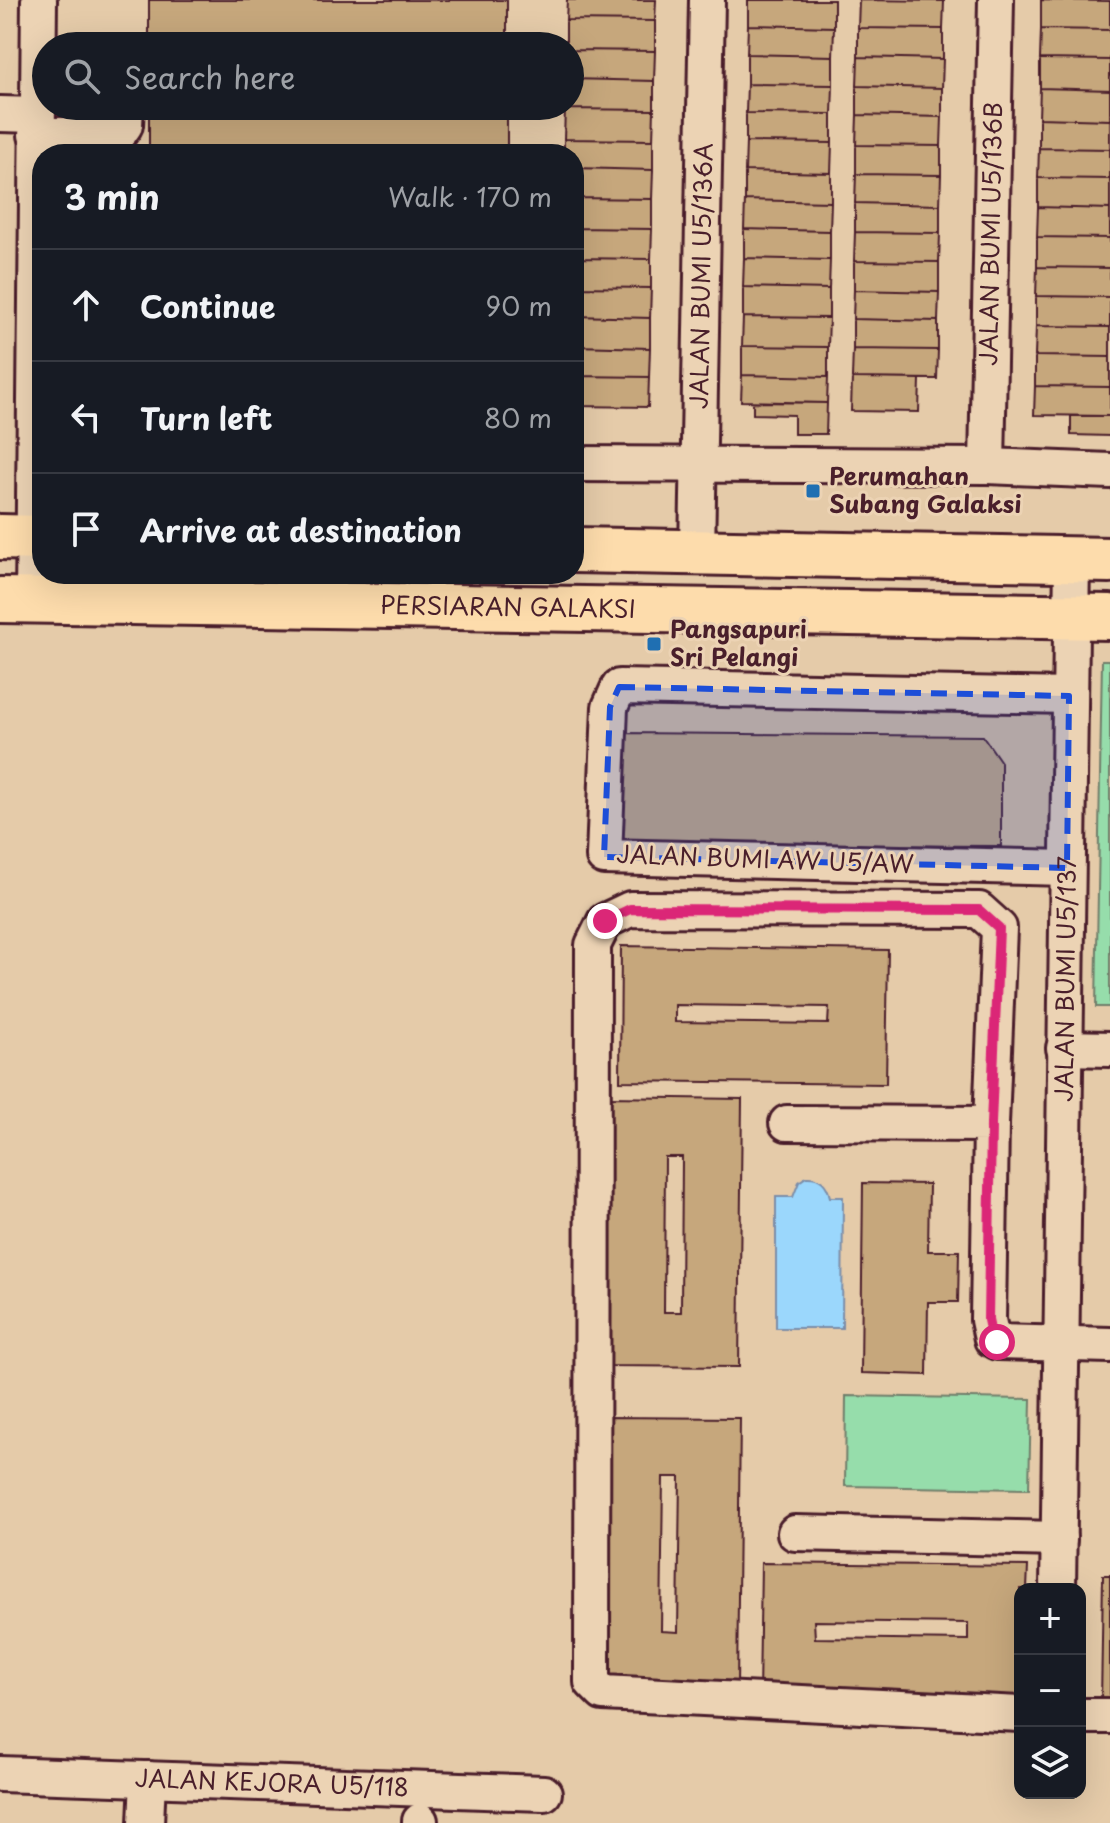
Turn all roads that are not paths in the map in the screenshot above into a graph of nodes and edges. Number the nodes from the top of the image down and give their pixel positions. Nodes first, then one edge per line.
1 (39, 0) edge
2 (707, 0) edge
3 (996, 0) edge
4 (40, 32) edge
5 (0, 114) edge
6 (37, 120) edge
7 (125, 120) edge
8 (36, 125) junction
9 (35, 144) edge
10 (32, 275) edge
11 (698, 463) junction
12 (584, 464) edge
13 (987, 466) junction
14 (1110, 471) edge
15 (25, 537) edge
16 (584, 550) edge
17 (697, 552) junction
18 (1091, 560) edge
19 (16, 600) edge
20 (1090, 617) edge
21 (1069, 696) junction
22 (1067, 868) junction
23 (1064, 1048) junction
24 (1110, 1049) edge
25 (787, 1123) dead end
26 (991, 1124) junction
27 (1062, 1343) junction
28 (1110, 1345) edge
29 (795, 1533) dead end
30 (1059, 1539) junction
31 (1058, 1583) edge
32 (1014, 1714) edge
33 (1086, 1716) edge
34 (1110, 1716) edge
35 (0, 1774) edge
36 (148, 1779) junction
37 (544, 1793) dead end
38 (146, 1823) edge

1 - 4 street
2 - 11 street, JALAN BUMI U5/136A
3 - 13 street, JALAN BUMI U5/136B
5 - 8 street
6 - 8 street
7 - 8 street
8 - 9 street
10 - 15 street
11 - 12 street
11 - 13 street
11 - 17 street, JALAN BUMI U5/136A
13 - 14 street
15 - 19 street
16 - 17 main road
17 - 18 main road
18 - 20 street, JALAN BUMI U5/137
19 - 20 main road, PERSIARAN GALAKSI
20 - 21 street, JALAN BUMI U5/137
21 - 22 street, JALAN BUMI U5/137
21 - 22 street, JALAN BUMI AW U5/AW
22 - 23 street, JALAN BUMI U5/137
23 - 24 street
23 - 27 street, JALAN BUMI U5/137
25 - 26 street
26 - 27 street
26 - 32 street
27 - 28 street
27 - 30 street, JALAN BUMI U5/137
29 - 30 street
30 - 31 street, JALAN BUMI U5/137
33 - 34 street
35 - 36 street, JALAN KEJORA U5/118
36 - 37 street, JALAN KEJORA U5/118
36 - 38 street

